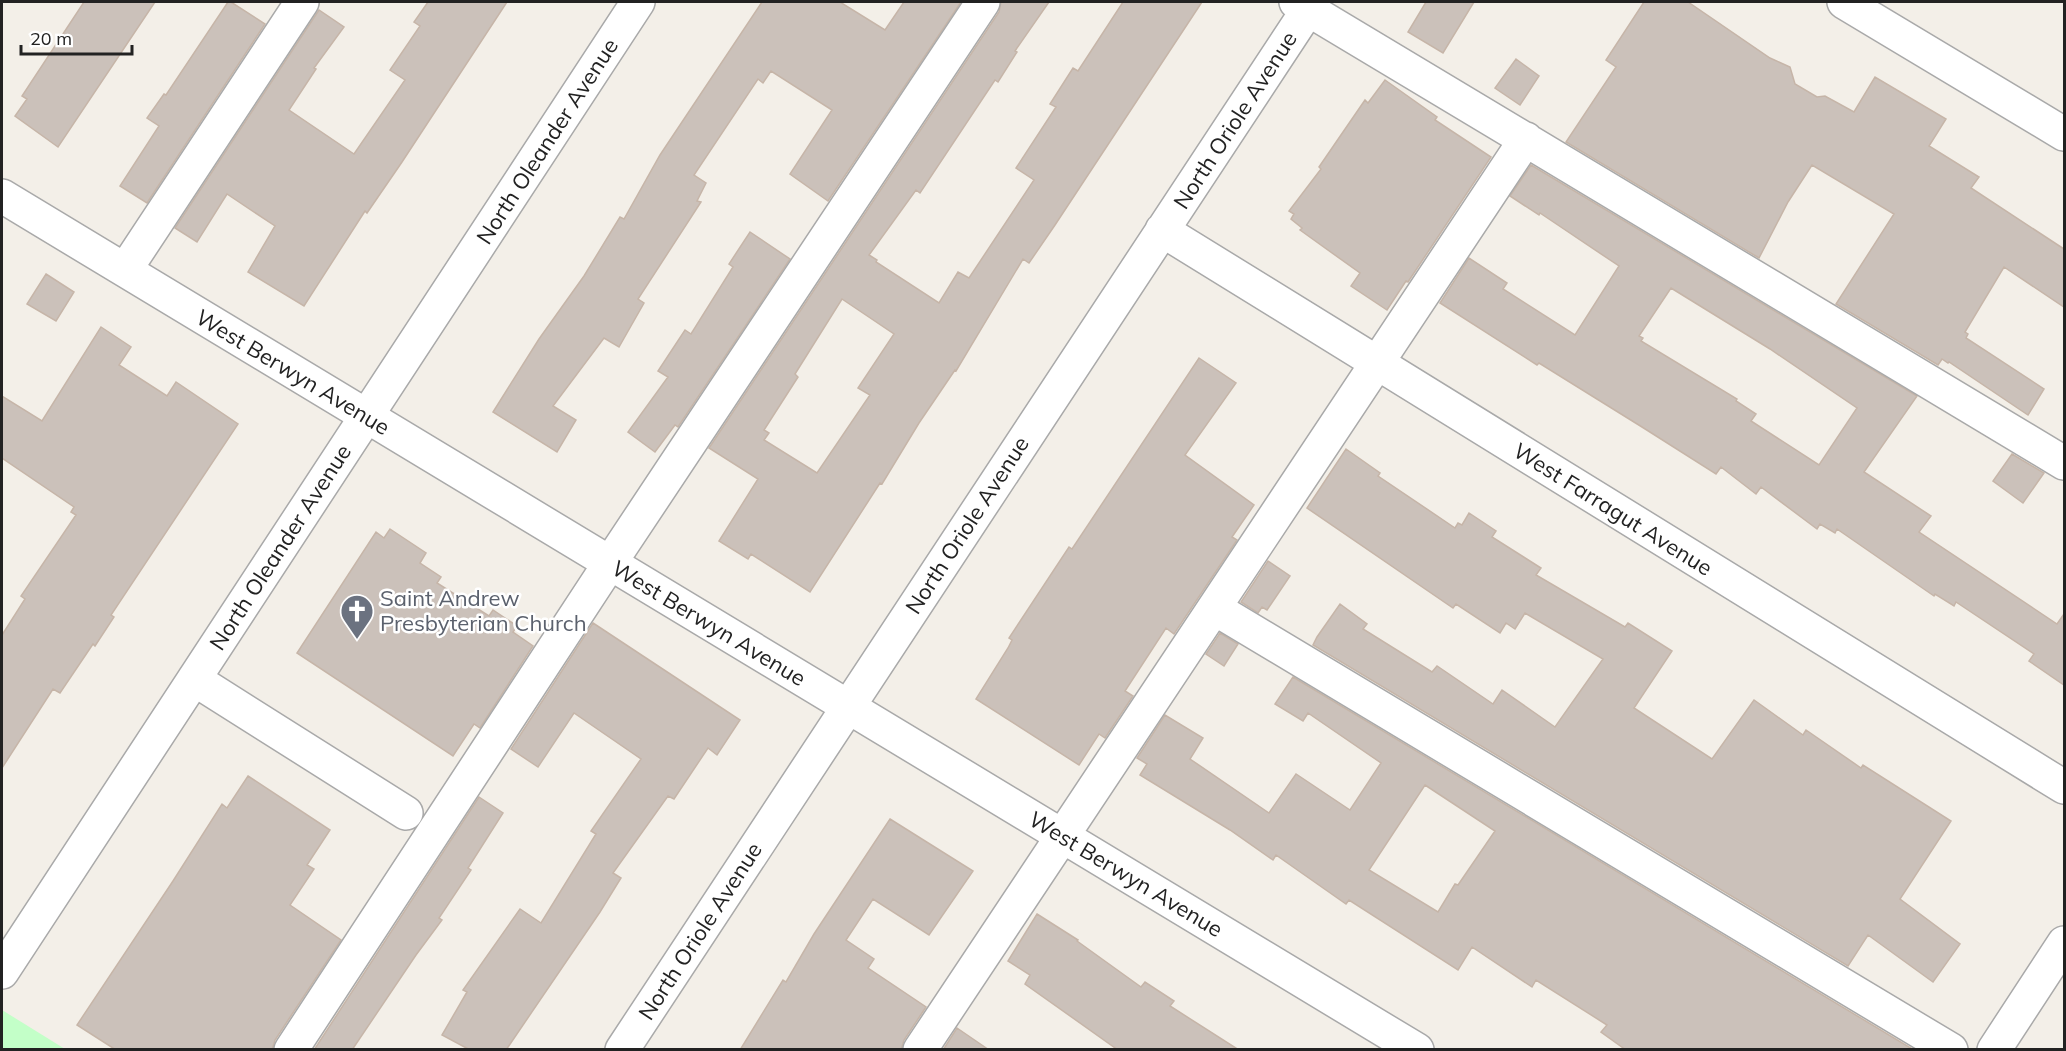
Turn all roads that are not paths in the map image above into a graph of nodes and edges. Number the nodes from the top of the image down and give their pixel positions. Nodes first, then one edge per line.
1 (302, 2) edge
2 (638, 2) edge
3 (983, 2) edge
4 (1844, 2) edge
5 (1306, 4) edge
6 (2064, 134) edge
7 (1526, 139) junction
8 (2, 196) edge
9 (1162, 230) junction
10 (125, 270) junction
11 (1377, 363) junction
12 (366, 415) junction
13 (2064, 463) edge
14 (610, 563) junction
15 (1214, 608) junction
16 (194, 679) junction
17 (848, 706) junction
18 (2064, 787) edge
19 (406, 813) dead end
20 (1062, 835) junction
21 (2064, 943) edge
22 (2, 972) edge
23 (291, 1050) edge
24 (622, 1050) edge
25 (920, 1050) edge
26 (1417, 1050) edge
27 (1951, 1050) edge
28 (1994, 1050) edge

1 - 10 street
2 - 12 street, North Oleander Avenue
3 - 14 street
4 - 6 street
5 - 7 street
5 - 9 street, North Oriole Avenue
7 - 11 street
7 - 13 street
8 - 10 street, West Berwyn Avenue
9 - 11 street, West Farragut Avenue
9 - 17 street, North Oriole Avenue
10 - 12 street, West Berwyn Avenue
11 - 15 street
11 - 18 street, West Farragut Avenue
12 - 14 street, West Berwyn Avenue
12 - 16 street, North Oleander Avenue
14 - 17 street, West Berwyn Avenue
14 - 23 street
15 - 20 street
15 - 27 street
16 - 19 street
16 - 22 street, North Oleander Avenue
17 - 20 street, West Berwyn Avenue
17 - 24 street, North Oriole Avenue
20 - 25 street
20 - 26 street, West Berwyn Avenue
21 - 28 street

